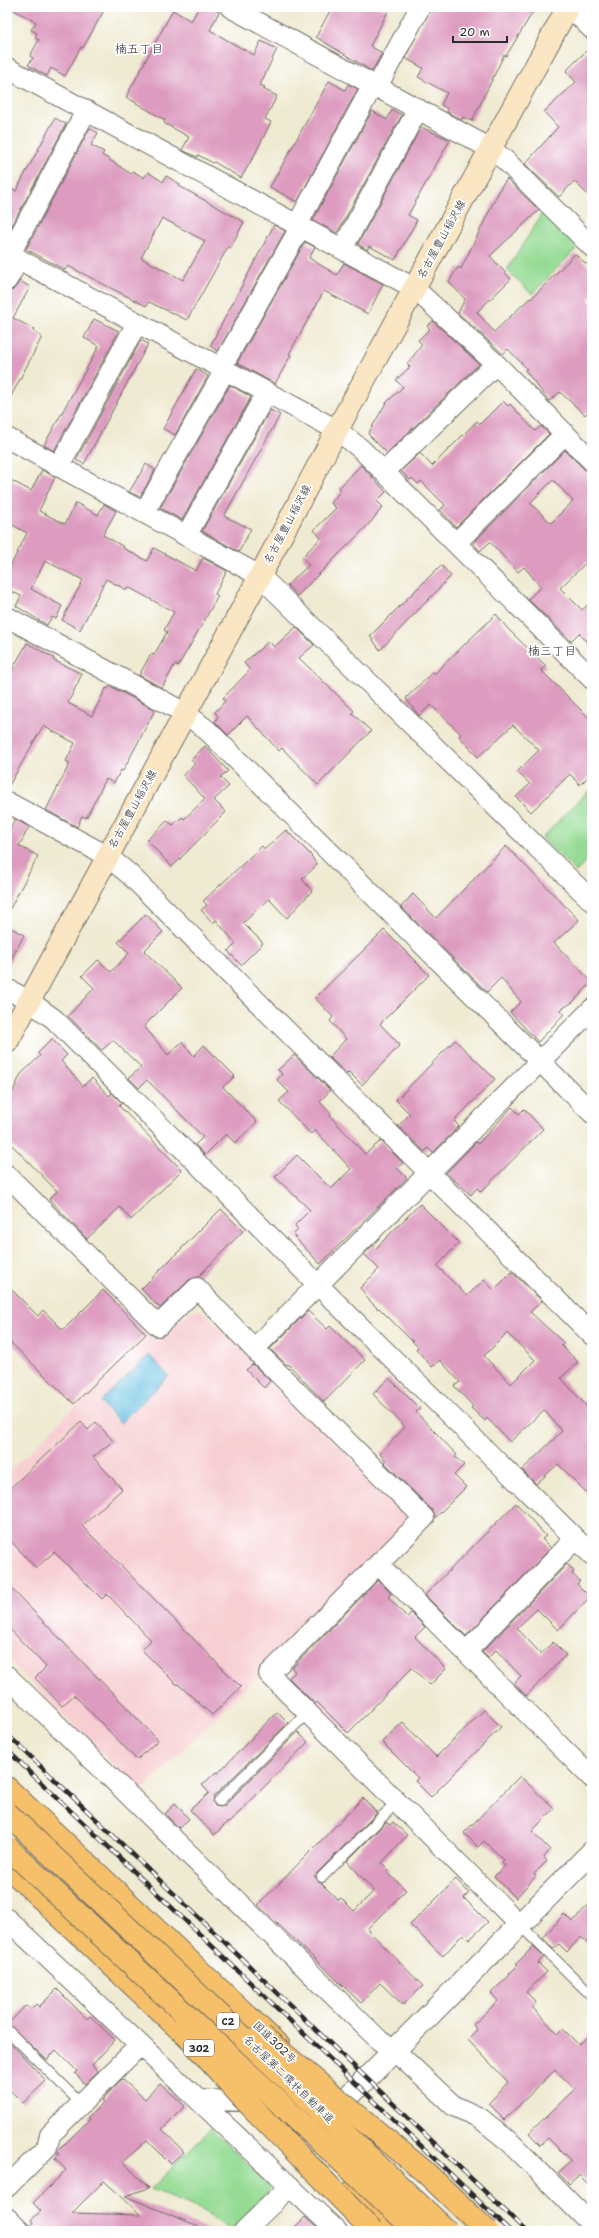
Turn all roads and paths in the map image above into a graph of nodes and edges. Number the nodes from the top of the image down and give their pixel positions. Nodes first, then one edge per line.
1 (230, 7) edge
2 (420, 7) edge
3 (569, 7) edge
4 (592, 29) edge
5 (7, 68) edge
6 (375, 86) junction
7 (418, 109) junction
8 (86, 111) junction
9 (491, 149) junction
10 (299, 225) junction
11 (592, 247) edge
12 (342, 249) junction
13 (12, 255) edge
14 (7, 280) edge
15 (414, 288) junction
16 (137, 323) junction
17 (496, 364) junction
18 (223, 369) junction
19 (267, 392) junction
20 (337, 430) junction
21 (565, 434) junction
22 (7, 438) edge
23 (592, 461) edge
24 (59, 466) junction
25 (384, 472) junction
26 (144, 513) junction
27 (186, 536) junction
28 (456, 543) junction
29 (260, 576) junction
30 (7, 618) edge
31 (592, 679) edge
32 (185, 713) junction
33 (7, 802) edge
34 (107, 856) junction
35 (592, 901) edge
36 (7, 989) edge
37 (29, 1001) junction
38 (592, 1009) edge
39 (7, 1042) edge
40 (540, 1061) junction
41 (592, 1113) edge
42 (428, 1173) junction
43 (7, 1175) edge
44 (318, 1286) junction
45 (592, 1335) edge
46 (254, 1349) junction
47 (575, 1539) junction
48 (592, 1555) edge
49 (378, 1564) junction
50 (466, 1652) junction
51 (7, 1676) edge
52 (307, 1713) junction
53 (592, 1778) edge
54 (7, 1788) edge
55 (219, 1801) dead end
56 (397, 1802) junction
57 (7, 1813) edge
58 (7, 1847) edge
59 (592, 1852) edge
60 (7, 1866) edge
61 (322, 1877) dead end
62 (105, 1904) junction
63 (7, 1919) edge
64 (86, 1923) junction
65 (520, 1925) junction
66 (592, 1996) edge
67 (7, 2030) edge
68 (140, 2045) junction
69 (395, 2051) junction
70 (199, 2100) junction
71 (254, 2101) junction
72 (81, 2103) junction
73 (341, 2105) junction
74 (300, 2145) junction
75 (290, 2186) junction
76 (7, 2187) edge
77 (7, 2218) edge
78 (586, 2218) edge
79 (20, 2231) edge
80 (244, 2231) edge
81 (337, 2231) edge
82 (374, 2231) edge
83 (390, 2231) edge
84 (416, 2231) edge
85 (447, 2231) edge
86 (472, 2231) edge
87 (487, 2231) edge
88 (586, 2231) edge

1 - 6 street
2 - 6 street
3 - 4 street
3 - 9 main road, 名古屋豊山稲沢線
5 - 8 street
6 - 7 street
6 - 10 street
7 - 9 street
7 - 12 street
8 - 10 street
8 - 13 street
9 - 11 street
9 - 15 main road, 名古屋豊山稲沢線
10 - 12 street
10 - 18 street
12 - 15 street
13 - 14 street
13 - 16 street
15 - 17 street
15 - 20 main road, 名古屋豊山稲沢線
16 - 18 street
16 - 24 street
17 - 21 street
17 - 25 street
18 - 19 street
18 - 26 street
19 - 20 street
19 - 27 street
20 - 25 street
20 - 29 main road, 名古屋豊山稲沢線
21 - 23 street
21 - 28 street
22 - 24 street
24 - 26 street
25 - 28 street
26 - 27 street
27 - 29 street
28 - 31 street
29 - 32 main road, 名古屋豊山稲沢線
29 - 35 street
30 - 32 street
32 - 34 main road, 名古屋豊山稲沢線
32 - 40 street
33 - 34 street
34 - 37 main road, 名古屋豊山稲沢線
34 - 42 street
36 - 37 street
37 - 39 main road, 名古屋豊山稲沢線
37 - 44 street
38 - 40 street
40 - 41 street
40 - 42 street
42 - 44 street
42 - 45 street
43 - 46 street
44 - 46 street
44 - 47 street
46 - 49 street
47 - 48 street
47 - 50 street
49 - 50 street
49 - 52 street
50 - 53 street
51 - 69 street
52 - 55 lane
52 - 56 street
54 - 73 highway, 国道302号
56 - 61 lane
56 - 65 street
57 - 62 highway, 名古屋第二環状自動車道 / C2, bridge
58 - 64 highway, C2, bridge
59 - 65 street
60 - 71 highway, 302
62 - 85 highway, 名古屋第二環状自動車道 / C2, bridge
62 - 87 highway, bridge
63 - 68 street
64 - 82 highway, bridge
64 - 84 highway, C2, bridge
65 - 66 lane
65 - 69 street
67 - 72 lane
68 - 70 street
68 - 72 street
69 - 73 street
69 - 78 street
70 - 71 street
70 - 75 street
71 - 74 highway, 302
72 - 76 street
73 - 74 street
73 - 86 highway, 国道302号
74 - 83 highway, 302
75 - 80 street
75 - 81 street
77 - 79 street
78 - 88 street

